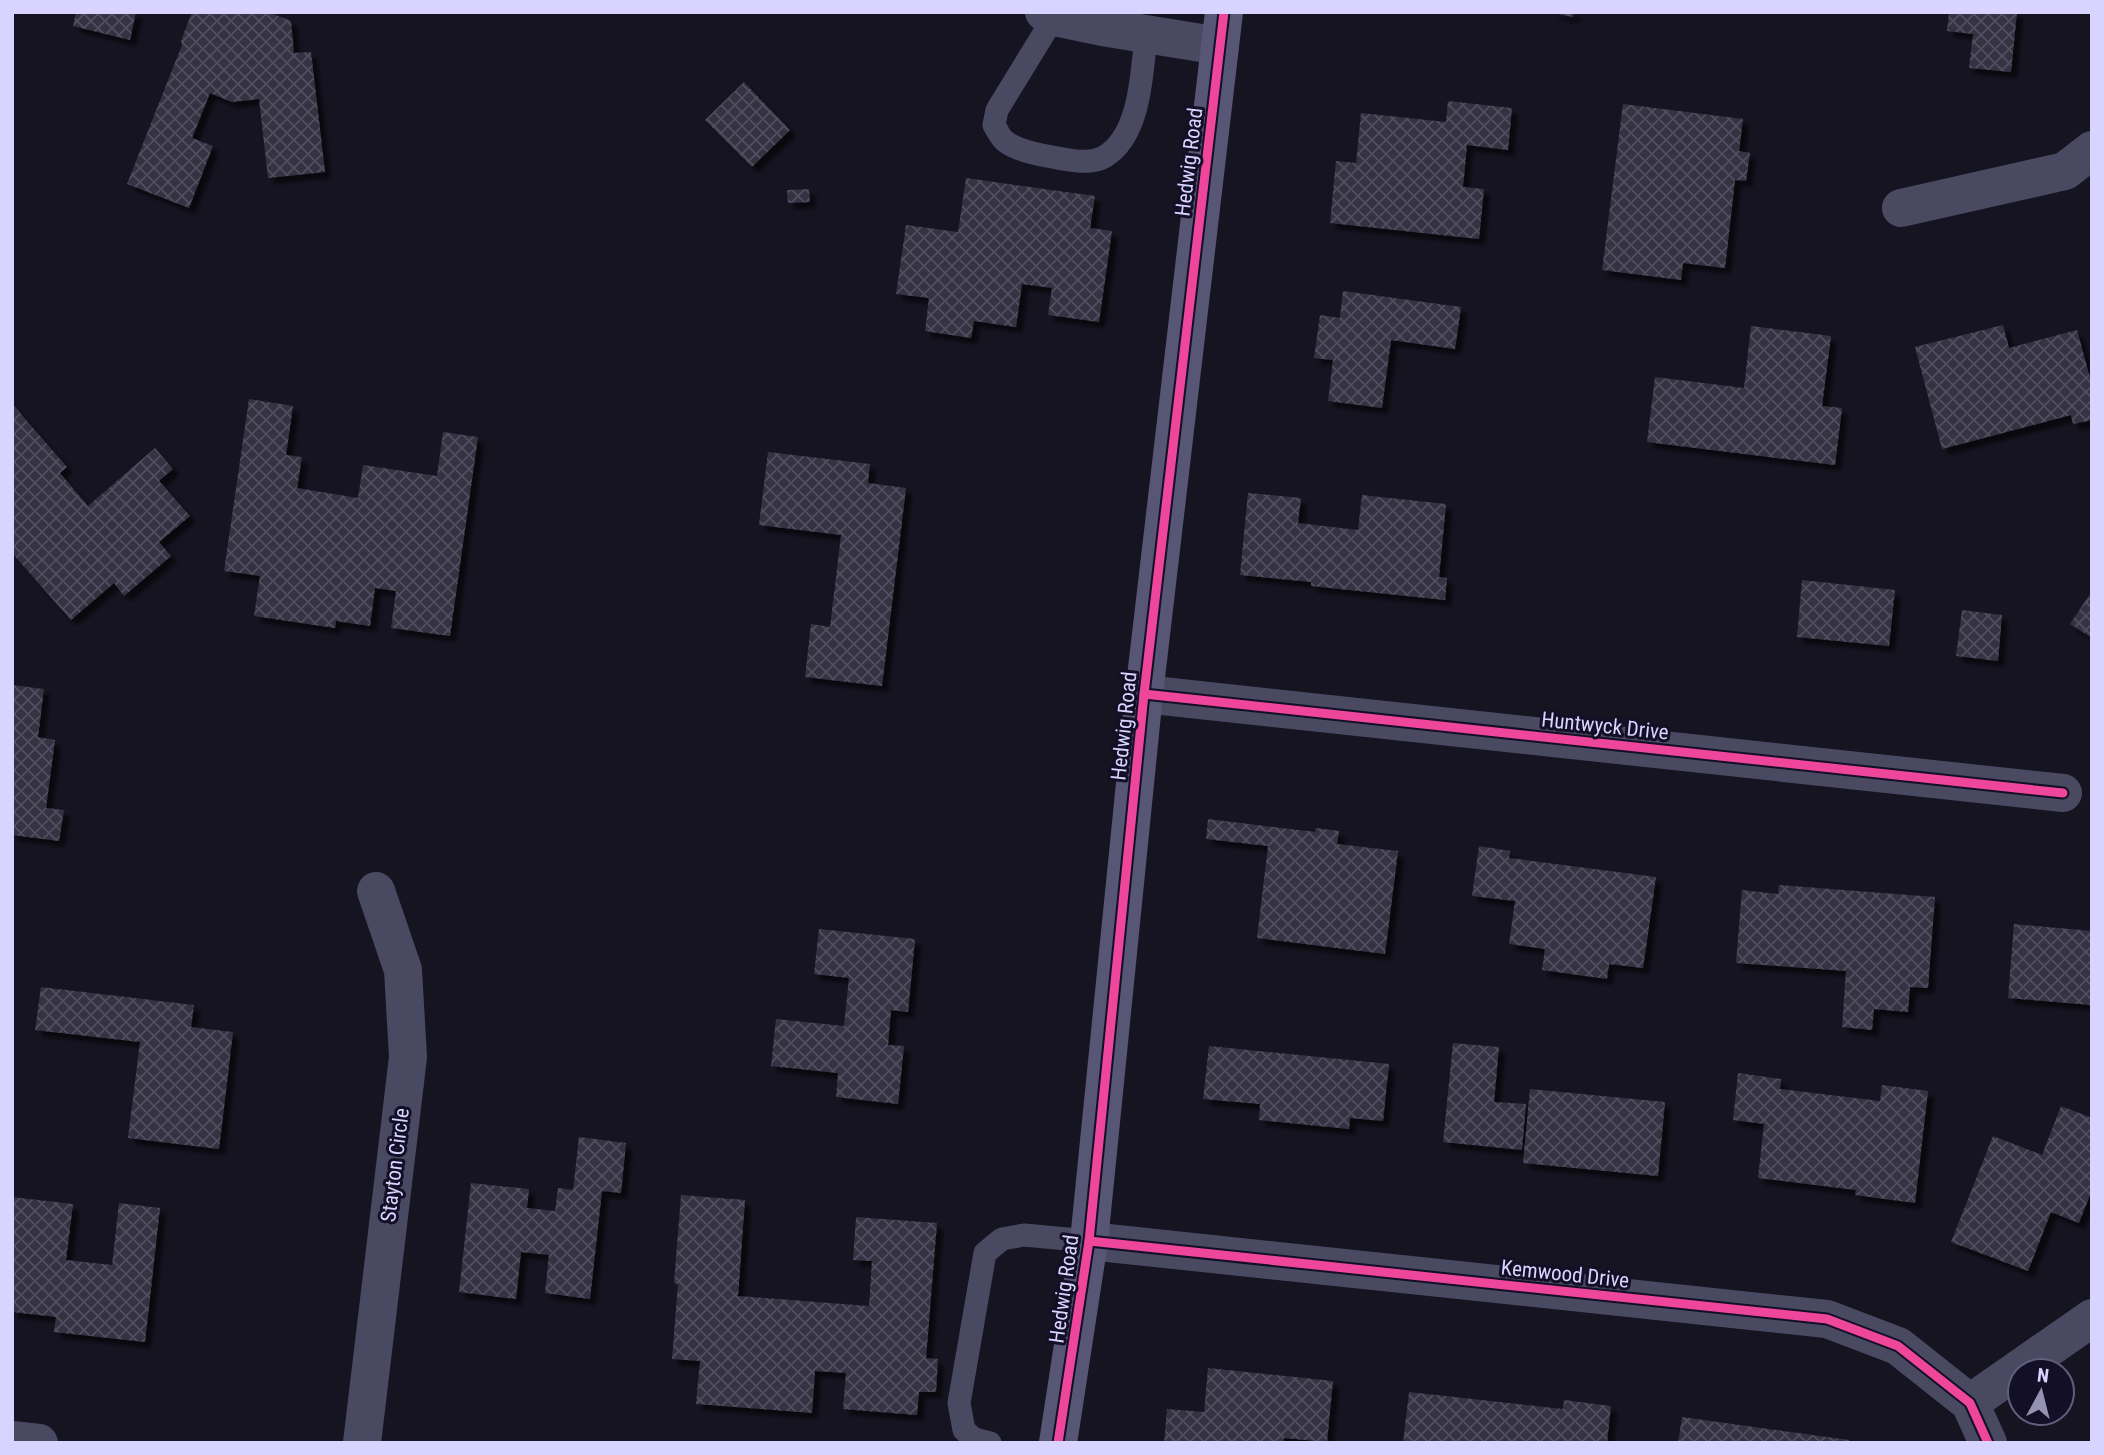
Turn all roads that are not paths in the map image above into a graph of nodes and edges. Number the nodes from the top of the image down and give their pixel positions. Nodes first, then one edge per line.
1 (1049, 15) edge
2 (1222, 29) edge
3 (1146, 34) junction
4 (2092, 150) edge
5 (1901, 208) dead end
6 (1144, 694) junction
7 (2063, 793) dead end
8 (376, 891) dead end
9 (1089, 1241) junction
10 (2092, 1318) edge
11 (1970, 1403) junction
12 (12, 1440) edge
13 (39, 1443) edge
14 (362, 1443) edge
15 (990, 1443) edge
16 (1058, 1443) edge
17 (1988, 1443) edge

1 - 3 street
1 - 3 lane
2 - 3 street
2 - 6 street, Hedwig Road
4 - 5 street
6 - 7 street, Huntwyck Drive
6 - 9 street, Hedwig Road
8 - 14 street, Stayton Circle
9 - 11 street, Kemwood Drive
9 - 15 lane
9 - 16 street, Hedwig Road
10 - 11 street
11 - 17 street, Kemwood Drive
12 - 13 street

